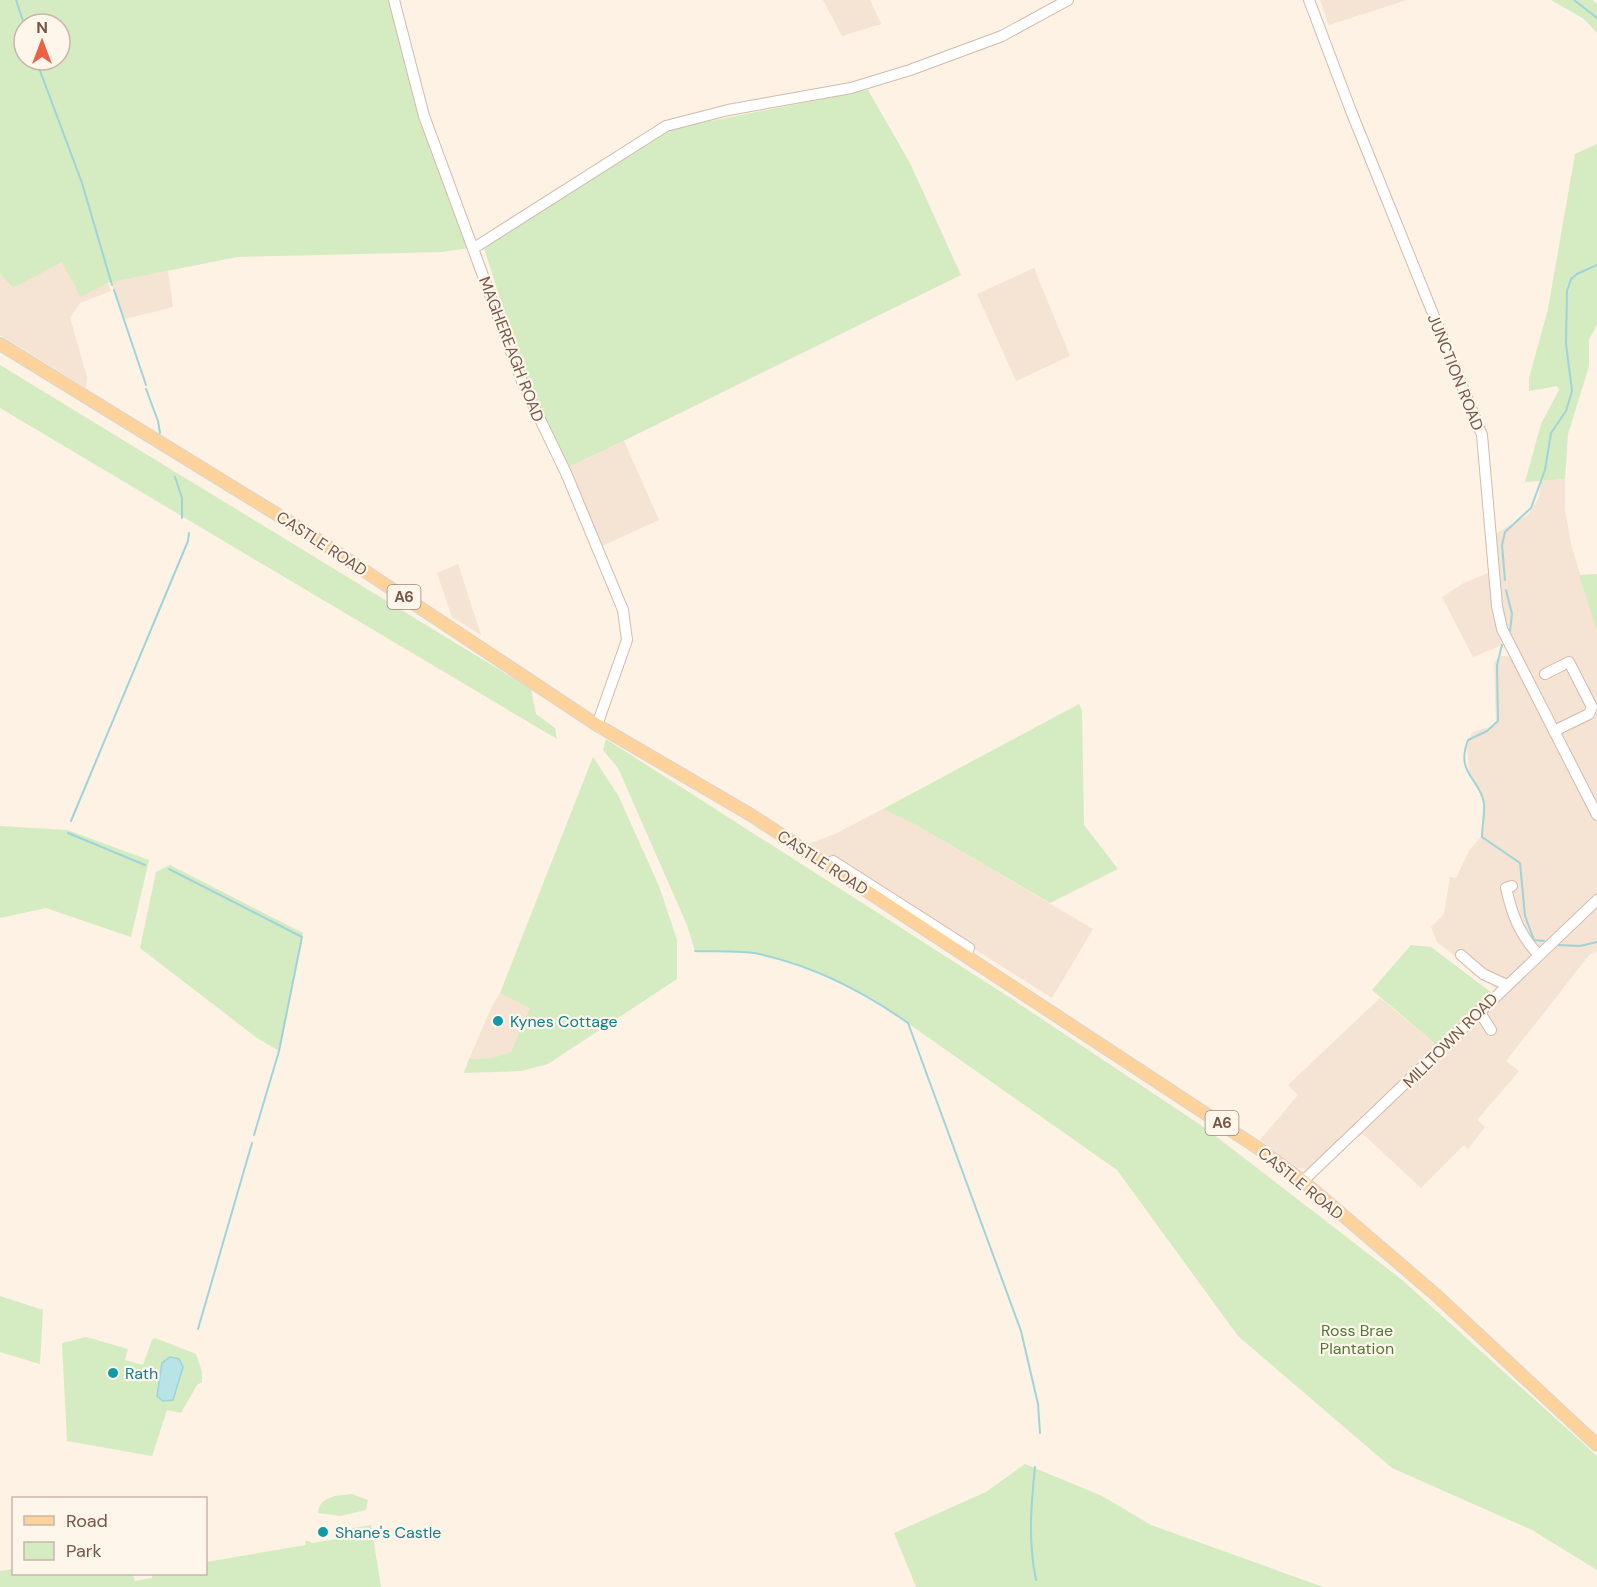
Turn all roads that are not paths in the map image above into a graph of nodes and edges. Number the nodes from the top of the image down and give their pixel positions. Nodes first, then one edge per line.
1 (394, 0) edge
2 (1068, 0) edge
3 (1309, 0) edge
4 (474, 248) junction
5 (0, 344) edge
6 (1545, 674) dead end
7 (597, 725) junction
8 (1554, 731) junction
9 (1597, 815) edge
10 (1512, 886) dead end
11 (1597, 900) edge
12 (1538, 954) junction
13 (1461, 955) dead end
14 (1507, 985) junction
15 (1479, 1011) junction
16 (1491, 1030) dead end
17 (1303, 1181) junction
18 (1597, 1445) edge

1 - 4 street, MAGHEREAGH ROAD
2 - 4 street
3 - 8 street, JUNCTION ROAD
4 - 7 street, MAGHEREAGH ROAD
5 - 7 main road, CASTLE ROAD / A6
6 - 8 street
7 - 17 main road, CASTLE ROAD / A6
8 - 9 street, JUNCTION ROAD
10 - 12 street
11 - 12 street, MILLTOWN ROAD
12 - 14 street, MILLTOWN ROAD
13 - 14 street
14 - 15 street, MILLTOWN ROAD
15 - 16 street
15 - 17 street, MILLTOWN ROAD
17 - 18 main road, CASTLE ROAD / A6

